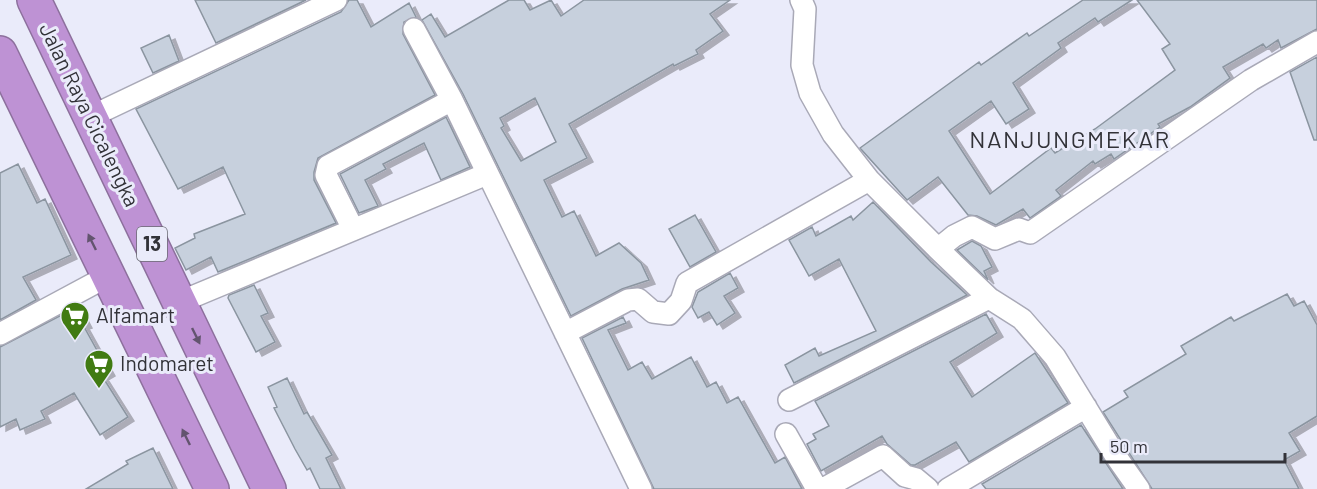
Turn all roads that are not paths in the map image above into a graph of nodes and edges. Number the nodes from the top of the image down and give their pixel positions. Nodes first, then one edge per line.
1 (34, 0) edge
2 (336, 0) edge
3 (801, 0) edge
4 (414, 29) dead end
5 (1317, 42) edge
6 (0, 52) edge
7 (453, 100) junction
8 (90, 117) junction
9 (487, 174) junction
10 (869, 180) junction
11 (353, 229) junction
12 (938, 249) junction
13 (108, 276) junction
14 (989, 298) junction
15 (180, 302) junction
16 (565, 333) junction
17 (0, 334) edge
18 (789, 400) dead end
19 (1086, 407) junction
20 (786, 434) dead end
21 (212, 489) edge
22 (269, 489) edge
23 (641, 489) edge
24 (817, 489) edge
25 (823, 489) edge
26 (928, 489) edge
27 (948, 489) edge
28 (1139, 489) edge

1 - 8 highway, Jalan Raya Cicalengka / 13
2 - 8 street
3 - 10 street
4 - 7 street
5 - 12 street
13 -> 6 highway
7 - 9 street
7 - 11 street
8 - 15 highway, Jalan Raya Cicalengka / 13
9 - 11 street
9 - 16 street
10 - 12 street
10 - 16 street
11 - 15 street
12 - 14 street
13 - 17 street
21 -> 13 highway
14 - 18 street
14 - 19 street
15 -> 22 highway, Jalan Raya Cicalengka / 13
16 - 23 street
19 - 27 street
19 - 28 street
20 - 24 street
25 - 26 street

